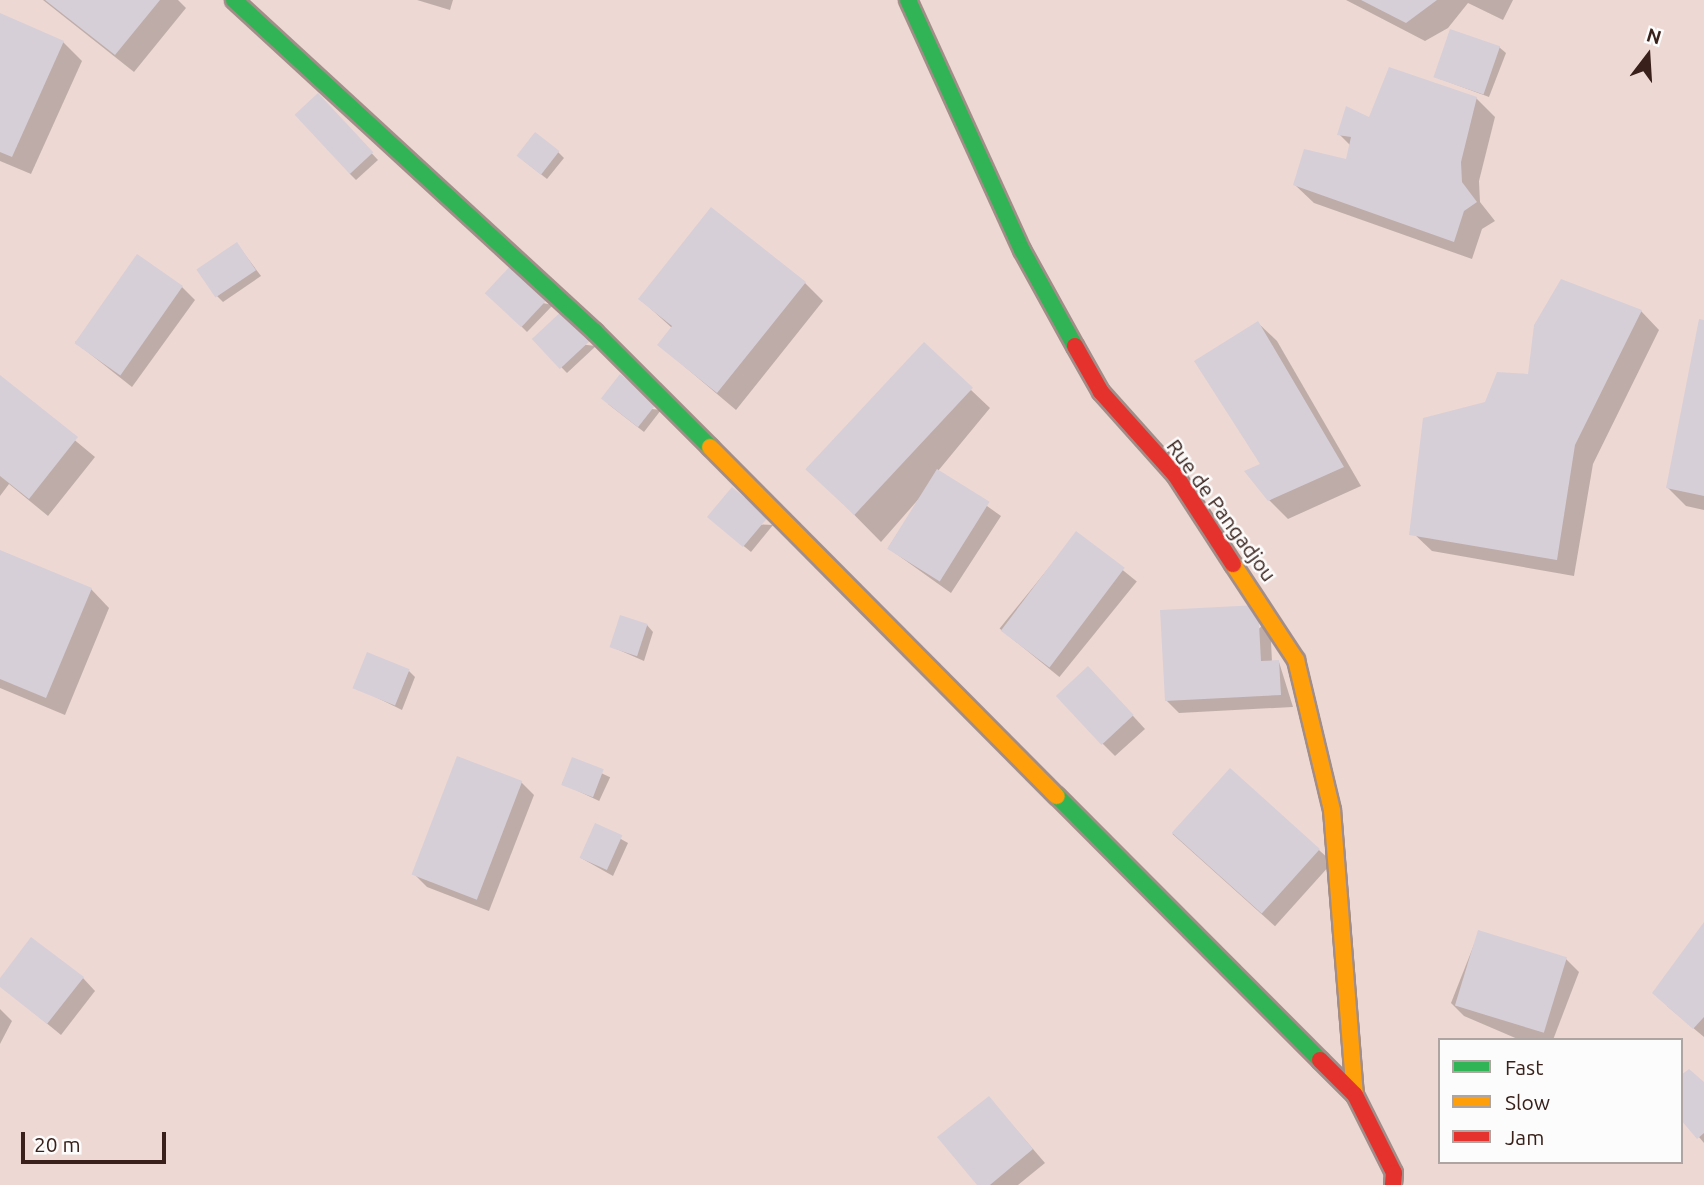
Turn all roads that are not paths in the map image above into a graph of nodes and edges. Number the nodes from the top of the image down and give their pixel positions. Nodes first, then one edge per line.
1 (234, 0) edge
2 (908, 0) edge
3 (1355, 1095) junction
4 (1393, 1185) edge

1 - 3 street
2 - 3 street, Rue de Pangadjou
3 - 4 street

